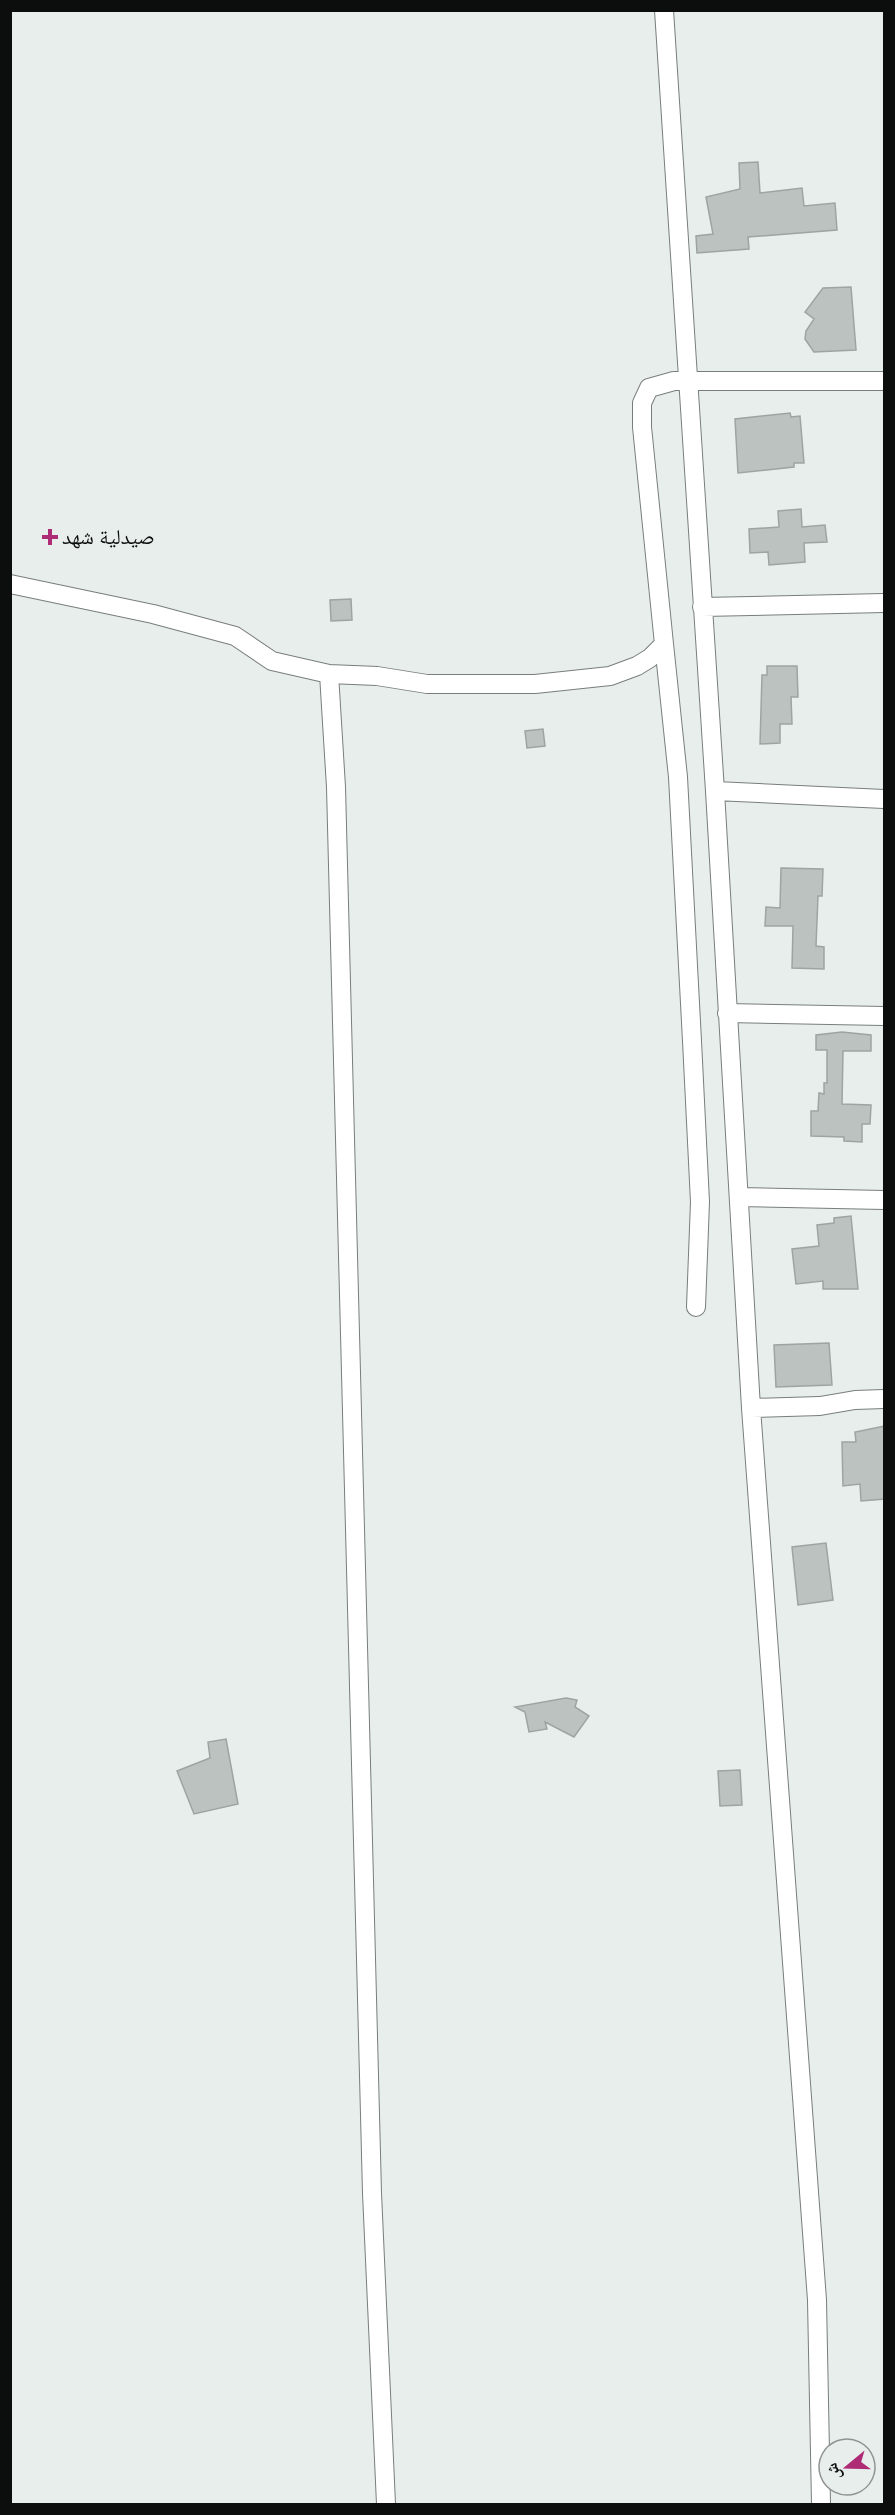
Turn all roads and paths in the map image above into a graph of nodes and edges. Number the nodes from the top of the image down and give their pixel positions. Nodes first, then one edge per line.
1 (664, 10) edge
2 (885, 381) edge
3 (687, 382) junction
4 (10, 584) edge
5 (885, 603) edge
6 (702, 607) junction
7 (664, 644) junction
8 (329, 674) junction
9 (715, 791) junction
10 (885, 799) edge
11 (727, 1013) junction
12 (885, 1016) edge
13 (740, 1197) junction
14 (885, 1200) edge
15 (696, 1307) dead end
16 (885, 1399) edge
17 (751, 1408) junction
18 (386, 2505) edge
19 (821, 2505) edge

1 - 3 street
2 - 3 street
3 - 6 street
3 - 7 street
4 - 8 street
5 - 6 street
6 - 9 street
7 - 8 street
7 - 15 street
8 - 18 street
9 - 10 street
9 - 11 street
11 - 12 street
11 - 13 street
13 - 14 street
13 - 17 street
16 - 17 street
17 - 19 street

